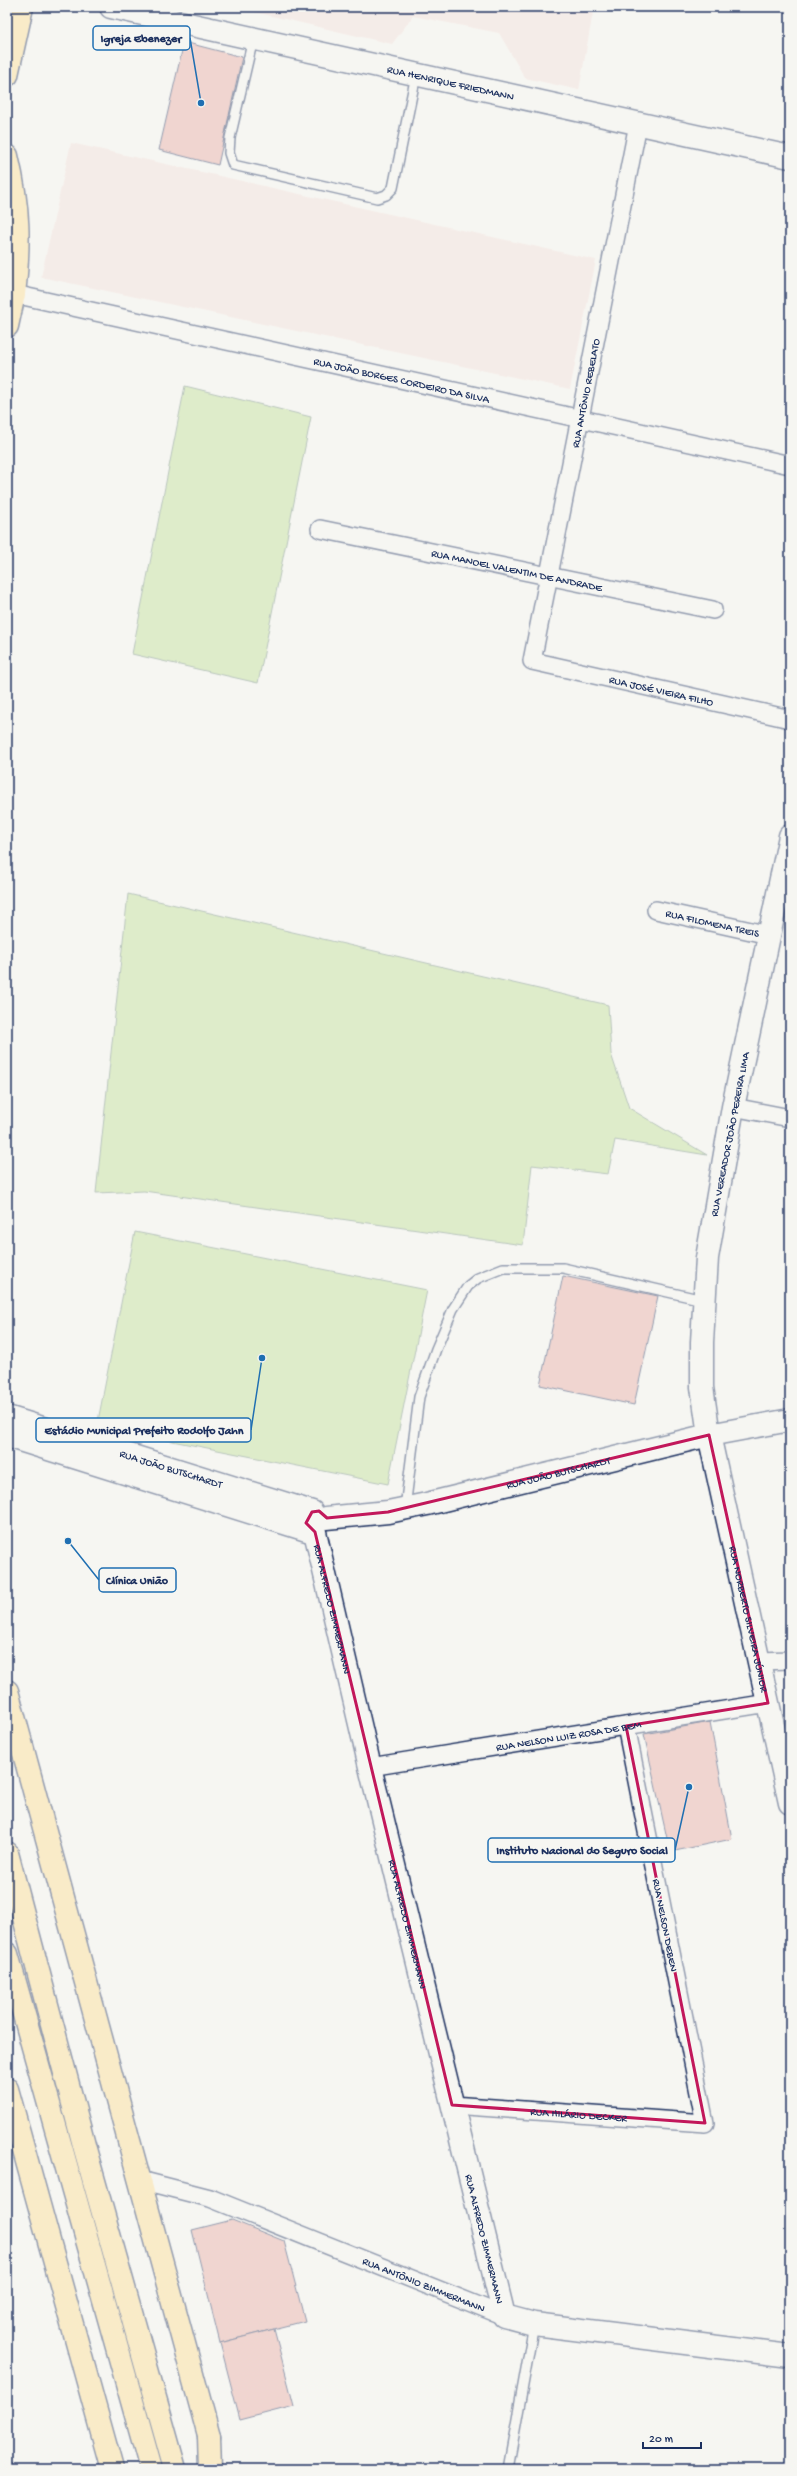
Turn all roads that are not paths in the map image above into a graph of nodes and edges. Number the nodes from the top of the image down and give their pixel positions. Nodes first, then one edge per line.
1 (22, 7) edge
2 (111, 7) edge
3 (253, 38) junction
4 (7, 75) edge
5 (416, 75) junction
6 (638, 124) junction
7 (7, 156) edge
8 (790, 157) edge
9 (14, 294) junction
10 (7, 326) edge
11 (580, 417) junction
12 (790, 465) edge
13 (320, 529) dead end
14 (549, 576) junction
15 (713, 610) dead end
16 (532, 661) joint
17 (790, 719) edge
18 (790, 836) edge
19 (787, 867) edge
20 (656, 910) dead end
21 (769, 935) junction
22 (734, 1107) junction
23 (790, 1118) edge
24 (703, 1300) junction
25 (7, 1417) edge
26 (790, 1420) edge
27 (709, 1435) junction
28 (7, 1436) edge
29 (404, 1509) junction
30 (316, 1523) junction
31 (790, 1660) edge
32 (759, 1661) junction
33 (7, 1691) edge
34 (768, 1703) junction
35 (626, 1726) junction
36 (370, 1767) junction
37 (790, 1803) edge
38 (7, 1853) edge
39 (7, 1954) edge
40 (7, 2089) edge
41 (452, 2105) junction
42 (705, 2123) joint
43 (140, 2180) junction
44 (504, 2316) junction
45 (534, 2324) junction
46 (790, 2356) edge
47 (210, 2436) junction
48 (112, 2469) edge
49 (151, 2469) edge
50 (175, 2469) edge
51 (210, 2469) edge
52 (218, 2469) edge
53 (508, 2469) edge

1 - 4 main road
2 - 3 street, RUA HENRIQUE FRIEDMANN
3 - 5 street, RUA HENRIQUE FRIEDMANN
3 - 5 lane
5 - 6 street, RUA HENRIQUE FRIEDMANN
6 - 8 street, RUA HENRIQUE FRIEDMANN
6 - 11 street, RUA ANTÔNIO REBELATO
7 - 9 main road
9 - 10 main road
9 - 11 street, RUA JOÃO BORGES CORDEIRO DA SILVA
11 - 12 street, RUA JOÃO BORGES CORDEIRO DA SILVA
11 - 14 street, RUA ANTÔNIO REBELATO
13 - 14 street, RUA MANOEL VALENTIM DE ANDRADE
14 - 15 street, RUA MANOEL VALENTIM DE ANDRADE
14 - 16 street, RUA ANTÔNIO REBELATO
16 - 17 street, RUA JOSÉ VIEIRA FILHO
18 - 19 street, RUA VEREADOR JOÃO PEREIRA LIMA
19 - 21 street, RUA VEREADOR JOÃO PEREIRA LIMA
20 - 21 street, RUA FILOMENA TREIS
21 - 22 street, RUA VEREADOR JOÃO PEREIRA LIMA
22 - 23 street
22 - 24 street, RUA VEREADOR JOÃO PEREIRA LIMA
24 - 27 street, RUA VEREADOR JOÃO PEREIRA LIMA
24 - 29 lane
25 - 30 street, RUA JOÃO BUTSCHARDT
26 - 27 street, RUA JOÃO BUTSCHARDT
27 - 29 street, RUA JOÃO BUTSCHARDT
27 - 32 street, RUA NORBERTO SILVEIRA JÚNIOR
28 - 30 street, RUA JOÃO BUTSCHARDT
29 - 30 street, RUA JOÃO BUTSCHARDT
30 - 36 street, RUA ALFREDO ZIMMERMANN
31 - 32 street
32 - 34 street, RUA NORBERTO SILVEIRA JÚNIOR
33 - 43 main road
34 - 35 street, RUA NELSON LUIZ ROSA DE BEM
34 - 37 street, RUA NORBERTO SILVEIRA JÚNIOR
35 - 36 street, RUA NELSON LUIZ ROSA DE BEM
35 - 42 street, RUA NELSON DEBEN
36 - 41 street, RUA ALFREDO ZIMMERMANN
38 - 50 main road
39 - 49 main road
40 - 48 main road
41 - 42 street, RUA HILÁRIO DECKER
41 - 44 street, RUA ALFREDO ZIMMERMANN
43 - 44 street, RUA ANTÔNIO ZIMMERMANN
43 - 47 main road
44 - 45 street, RUA ANTÔNIO ZIMMERMANN
45 - 46 street, RUA ANTÔNIO ZIMMERMANN
45 - 53 lane
47 - 51 main road
47 - 52 street

